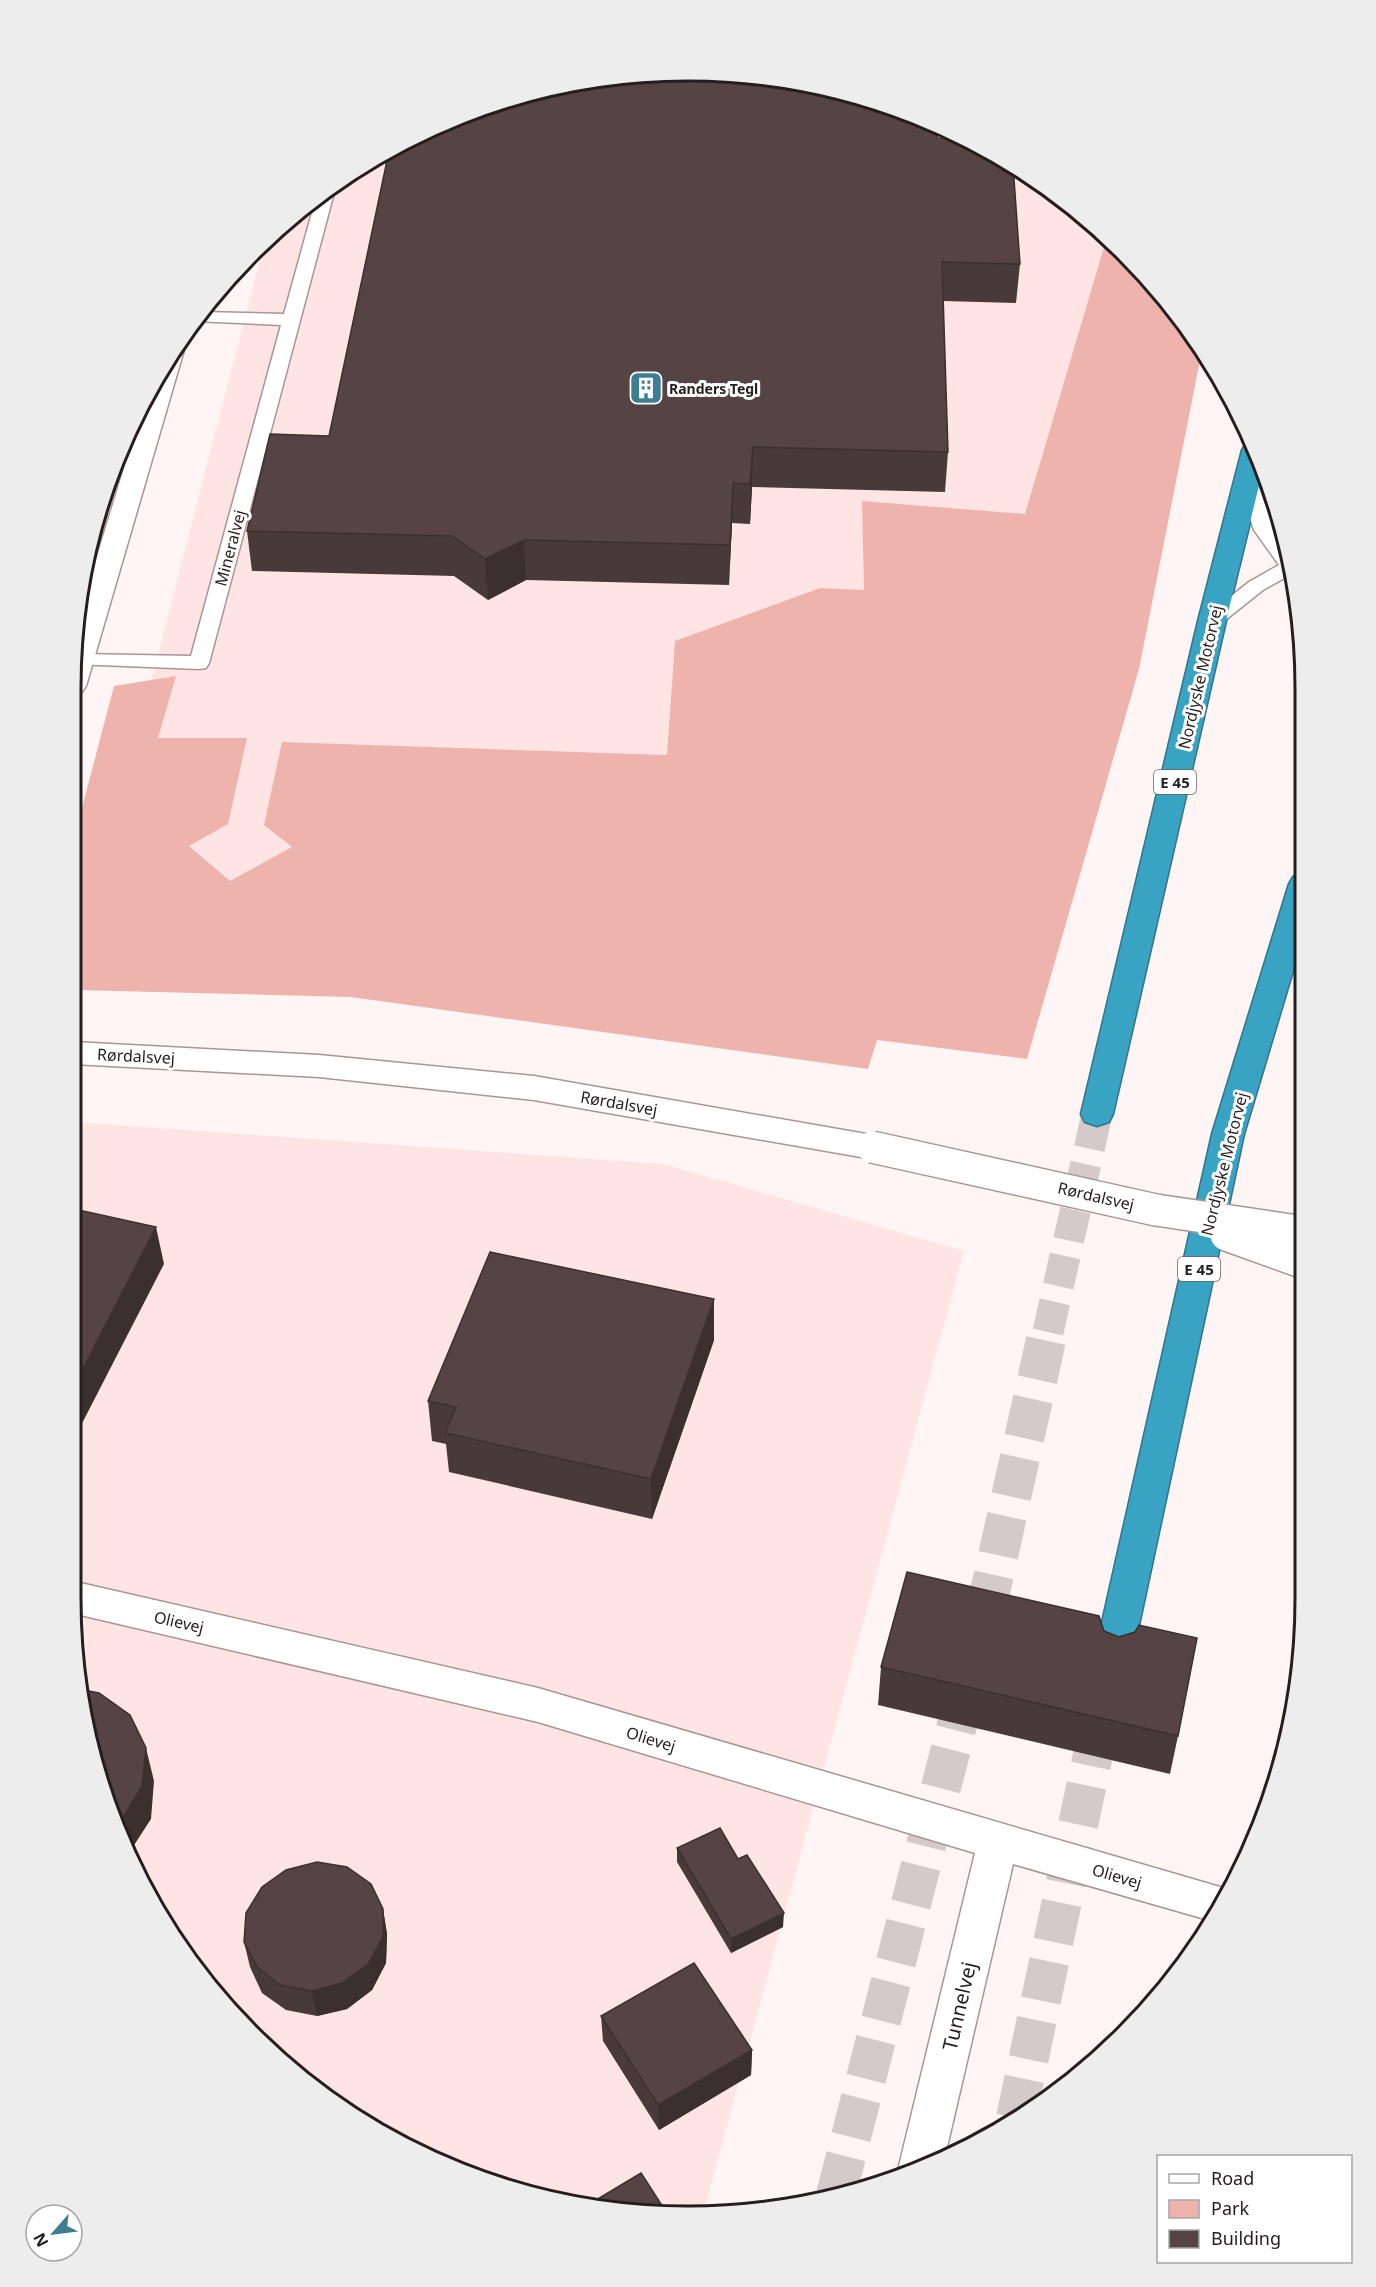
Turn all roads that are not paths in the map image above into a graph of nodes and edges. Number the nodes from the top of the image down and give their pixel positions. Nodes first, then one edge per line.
1 (323, 202) edge
2 (207, 317) edge
3 (292, 320) junction
4 (162, 384) edge
5 (1252, 463) edge
6 (1247, 483) junction
7 (1279, 551) edge
8 (1283, 571) edge
9 (1212, 621) junction
10 (82, 657) edge
11 (81, 660) edge
12 (1295, 914) edge
13 (81, 1053) edge
14 (1097, 1114) tunnel mouth
15 (1156, 1210) junction
16 (1295, 1231) edge
17 (1295, 1260) edge
18 (81, 1600) edge
19 (1113, 1658) edge
20 (998, 1842) junction
21 (1214, 1903) edge
22 (923, 2159) edge

1 - 3 lane, Mineralvej
2 - 3 lane
3 - 11 lane, Mineralvej
4 - 10 street
5 - 6 highway, Nordjyske Motorvej / E 45
6 - 7 lane
6 - 9 highway, Nordjyske Motorvej / E 45
8 - 9 lane
9 - 14 highway, Nordjyske Motorvej / E 45
12 - 19 highway, Nordjyske Motorvej / E 45
13 - 15 street, Rørdalsvej, bridge
15 - 16 street, Rørdalsvej, bridge
15 - 17 street, Rørdalsvej, bridge
18 - 20 street, Olievej
20 - 21 street, Olievej
20 - 22 street, Tunnelvej

